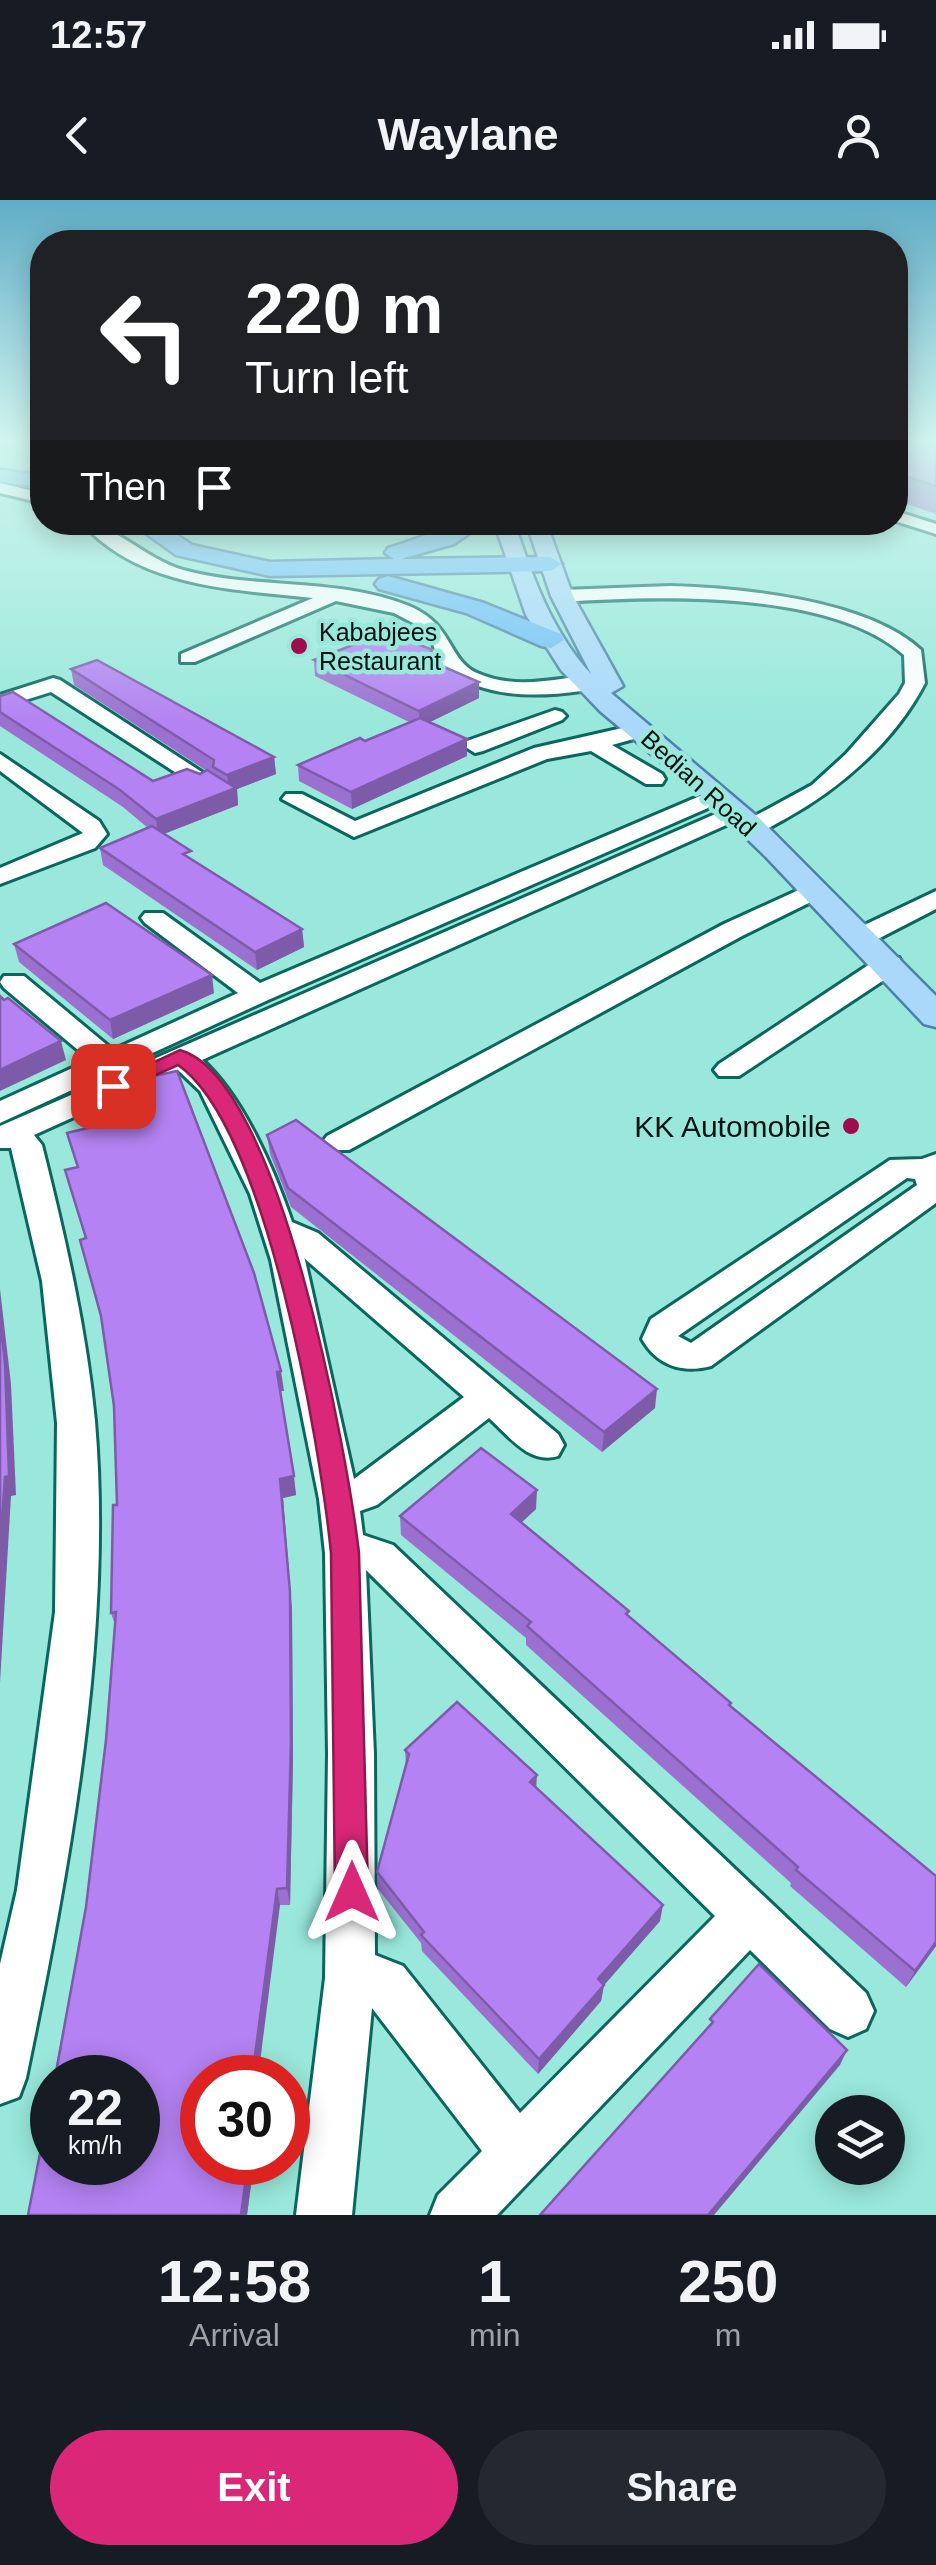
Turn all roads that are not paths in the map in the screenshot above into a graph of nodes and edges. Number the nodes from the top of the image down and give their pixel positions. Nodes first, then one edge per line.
1 (107, 536) edge
2 (161, 536) edge
3 (195, 536) edge
4 (448, 536) edge
5 (509, 536) edge
6 (541, 536) edge
7 (366, 558) junction
8 (549, 558) junction
9 (516, 559) junction
10 (314, 572) junction
11 (333, 596) junction
12 (562, 596) junction
13 (556, 647) junction
14 (188, 658) dead end
15 (595, 678) junction
16 (546, 681) junction
17 (513, 686) junction
18 (0, 702) edge
19 (555, 716) dead end
20 (631, 721) junction
21 (507, 734) junction
22 (594, 744) junction
23 (475, 746) dead end
24 (542, 754) junction
25 (0, 760) edge
26 (654, 779) dead end
27 (203, 780) edge
28 (294, 799) dead end
29 (735, 811) junction
30 (0, 877) edge
31 (814, 890) junction
32 (936, 899) edge
33 (154, 918) dead end
34 (434, 920) junction
35 (460, 936) junction
36 (863, 936) junction
37 (889, 964) junction
38 (14, 982) dead end
39 (271, 988) junction
40 (308, 1003) junction
41 (936, 1017) edge
42 (180, 1056) junction
43 (110, 1062) junction
44 (729, 1070) dead end
45 (4, 1127) edge
46 (338, 1143) dead end
47 (932, 1166) edge
48 (278, 1232) junction
49 (489, 1398) junction
50 (545, 1444) dead end
51 (339, 1499) junction
52 (345, 1553) junction
53 (748, 1917) junction
54 (350, 1978) junction
55 (848, 2012) dead end
56 (0, 2078) edge
57 (518, 2154) junction
58 (324, 2215) edge
59 (458, 2215) edge

1 - 11 street
2 - 10 highway
3 - 7 highway
4 - 7 highway
5 - 9 main road, Bedian Road
6 - 8 main road
7 - 9 highway
8 - 9 highway
8 - 12 main road
9 - 10 highway
9 - 13 main road, Bedian Road
10 - 13 highway
11 - 14 street
11 - 17 street
12 - 15 main road
12 - 29 street
13 - 15 main road, Bedian Road
13 - 16 main road
15 - 16 street
15 - 17 street
15 - 20 main road, Bedian Road
16 - 17 street
18 - 27 street
19 - 21 street
20 - 22 street
20 - 29 main road, Bedian Road
21 - 23 street
21 - 24 street
22 - 24 street
22 - 26 street
24 - 28 street
25 - 30 street
29 - 31 main road, Bedian Road
29 - 34 street
29 - 35 street
31 - 36 main road, Bedian Road
31 - 46 street
32 - 36 street
33 - 39 street
34 - 35 street
34 - 39 street
35 - 40 street
36 - 37 main road, Bedian Road
37 - 41 main road, Bedian Road
37 - 44 street
38 - 43 street
39 - 40 street
39 - 43 street
40 - 42 street
42 - 45 street
42 - 48 street
43 - 45 street
45 - 56 street
47 - 47 street
48 - 49 street
48 - 51 street
49 - 50 street
49 - 51 street
51 - 52 street
52 - 53 street
52 - 54 street
53 - 55 street
53 - 57 street
54 - 57 street
54 - 58 street
57 - 59 street

